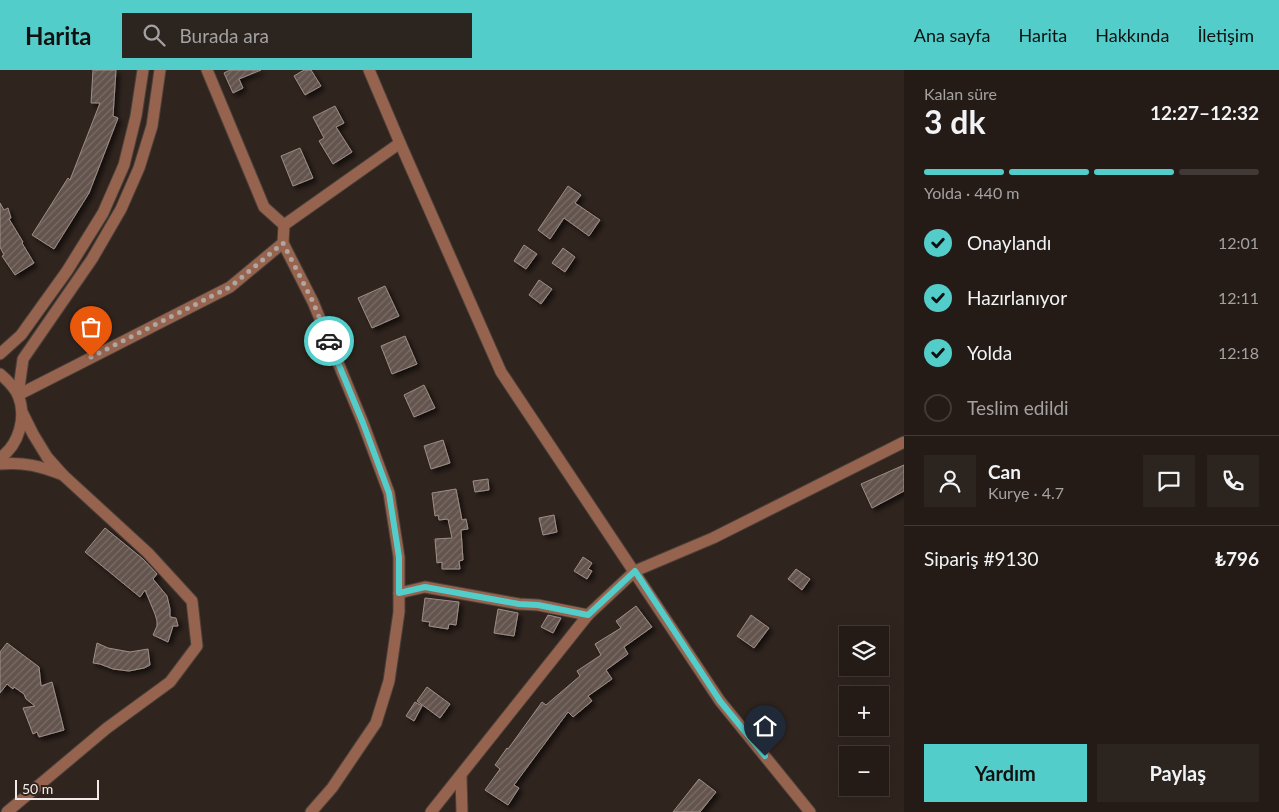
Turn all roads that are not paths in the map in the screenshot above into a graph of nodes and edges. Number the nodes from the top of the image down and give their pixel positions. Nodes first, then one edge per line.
1 (144, 70) edge
2 (160, 70) edge
3 (207, 70) edge
4 (369, 70) edge
5 (400, 143) junction
6 (284, 225) junction
7 (283, 243) junction
8 (0, 354) edge
9 (0, 374) edge
10 (18, 395) junction
11 (22, 412) junction
12 (904, 442) edge
13 (0, 458) edge
14 (0, 464) edge
15 (63, 475) junction
16 (635, 571) junction
17 (399, 593) junction
18 (588, 615) junction
19 (461, 776) junction
20 (7, 812) edge
21 (312, 812) edge
22 (431, 812) edge
23 (462, 812) edge
24 (810, 812) edge

1 - 8 street
2 - 10 street
3 - 6 street
4 - 5 street
5 - 6 street
5 - 16 street
6 - 7 street
7 - 10 street
7 - 17 street
9 - 10 street
10 - 11 street
11 - 13 street
11 - 15 street
12 - 16 street
14 - 15 street
15 - 20 street
16 - 18 street
16 - 24 street
17 - 18 street
17 - 21 street
18 - 19 street
19 - 22 street
19 - 23 street

